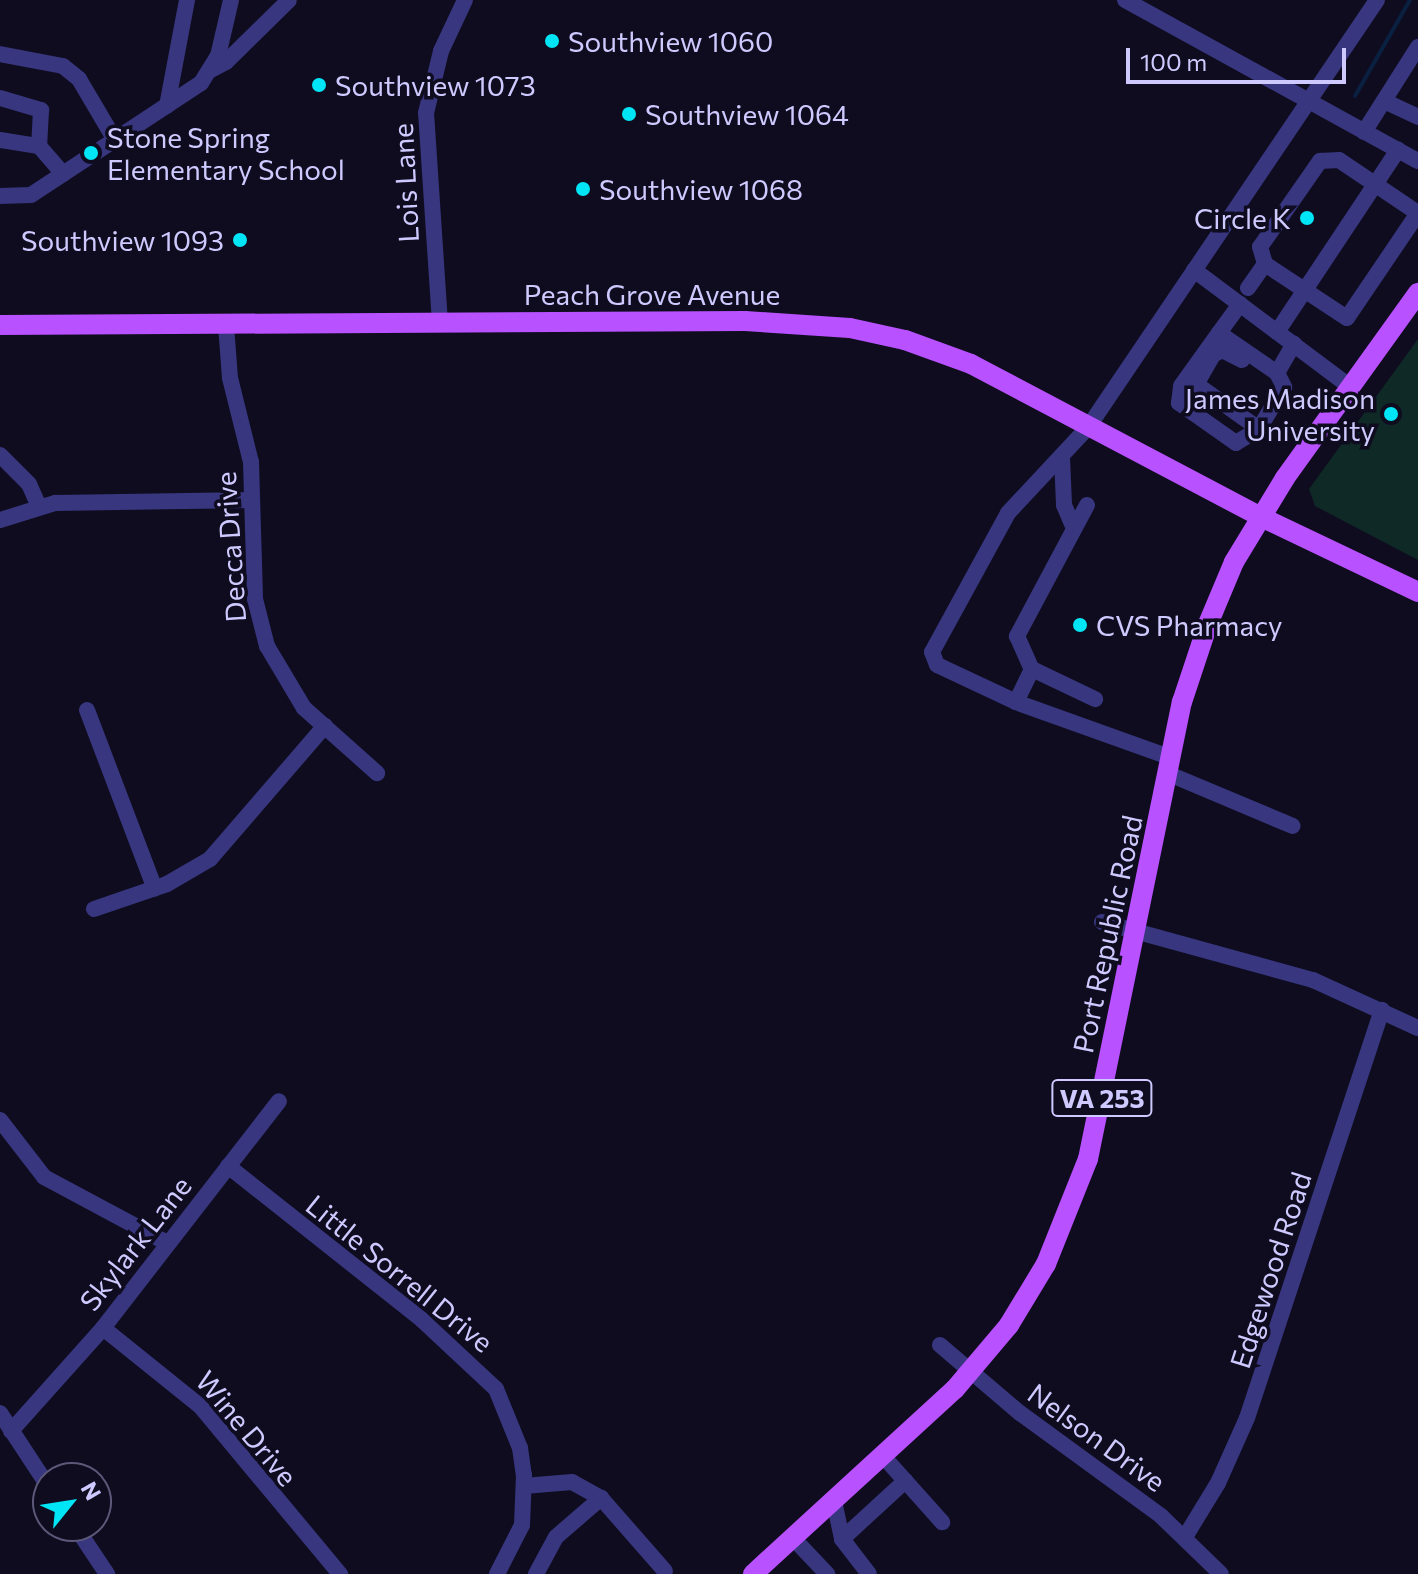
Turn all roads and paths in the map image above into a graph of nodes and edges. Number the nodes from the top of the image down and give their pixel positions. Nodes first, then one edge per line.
1 (187, 0) edge
2 (231, 0) edge
3 (289, 0) edge
4 (465, 0) edge
5 (1125, 0) edge
6 (1377, 0) edge
7 (1418, 47) edge
8 (0, 54) edge
9 (211, 70) junction
10 (0, 98) edge
11 (1308, 101) junction
12 (1384, 101) junction
13 (167, 106) junction
14 (1418, 117) edge
15 (1364, 132) junction
16 (0, 140) edge
17 (115, 140) junction
18 (39, 146) junction
19 (1398, 150) junction
20 (1418, 161) edge
21 (63, 174) junction
22 (1375, 184) junction
23 (0, 196) edge
24 (1418, 213) edge
25 (1265, 264) junction
26 (1194, 270) junction
27 (1248, 288) dead end
28 (1305, 290) junction
29 (1418, 293) edge
30 (1240, 304) junction
31 (440, 323) junction
32 (0, 325) edge
33 (226, 325) junction
34 (1277, 332) junction
35 (1219, 333) junction
36 (1294, 344) junction
37 (1272, 369) junction
38 (1352, 388) junction
39 (1089, 426) junction
40 (1259, 429) junction
41 (0, 455) edge
42 (1062, 457) junction
43 (252, 500) junction
44 (1087, 505) dead end
45 (39, 506) junction
46 (1261, 517) junction
47 (0, 520) edge
48 (1074, 528) junction
49 (1418, 592) edge
50 (1032, 669) junction
51 (1095, 699) dead end
52 (1016, 702) junction
53 (87, 710) dead end
54 (325, 726) junction
55 (1170, 766) junction
56 (377, 773) dead end
57 (1293, 826) dead end
58 (155, 889) junction
59 (94, 909) dead end
60 (1102, 922) dead end
61 (1136, 928) junction
62 (1382, 1010) junction
63 (1418, 1028) edge
64 (279, 1101) dead end
65 (0, 1120) edge
66 (228, 1166) junction
67 (167, 1243) junction
68 (103, 1328) junction
69 (940, 1345) dead end
70 (970, 1373) junction
71 (0, 1413) edge
72 (11, 1431) junction
73 (883, 1456) junction
74 (32, 1462) edge
75 (905, 1481) junction
76 (524, 1486) junction
77 (601, 1498) junction
78 (834, 1501) junction
79 (942, 1522) dead end
80 (1185, 1537) junction
81 (793, 1538) junction
82 (842, 1539) junction
83 (85, 1542) edge
84 (665, 1571) dead end
85 (103, 1573) edge
86 (340, 1574) edge
87 (497, 1574) edge
88 (536, 1574) edge
89 (753, 1574) edge
90 (827, 1574) edge
91 (869, 1574) edge
92 (1221, 1574) edge

1 - 13 street
2 - 9 street
3 - 9 street
4 - 31 street, Lois Lane
5 - 11 street
6 - 11 street
7 - 12 street
8 - 17 street
9 - 13 street
10 - 18 street
11 - 15 street
11 - 26 street
12 - 14 street
12 - 15 street
13 - 17 street
15 - 19 street
16 - 18 street
17 - 21 street
18 - 21 street
19 - 20 street
19 - 22 street
21 - 23 street
22 - 24 street
22 - 25 street
22 - 28 street
24 - 28 street
25 - 27 street
25 - 28 street
26 - 30 street
26 - 39 street
28 - 34 street
29 - 38 main road, Port Republic Road / VA 253
30 - 34 street
30 - 35 street
31 - 33 main road, Peach Grove Avenue
31 - 39 main road, Peach Grove Avenue
32 - 33 main road, Peach Grove Avenue
33 - 43 street, Decca Drive
34 - 36 street
35 - 37 street
35 - 40 street
36 - 37 street
36 - 38 street
37 - 40 street
37 - 40 street
38 - 46 main road, Port Republic Road / VA 253
39 - 42 street
39 - 46 main road, Peach Grove Avenue
41 - 45 street
42 - 48 street
42 - 52 street
43 - 45 street
43 - 54 street, Decca Drive
44 - 48 street
45 - 47 street
46 - 49 main road, Peach Grove Avenue
46 - 55 main road, Port Republic Road / VA 253
48 - 50 street
50 - 51 street
50 - 52 street
52 - 55 street
53 - 58 street
54 - 56 street, Decca Drive
54 - 58 street
55 - 57 street
55 - 61 main road, Port Republic Road / VA 253
58 - 59 street
60 - 61 street
61 - 62 street
61 - 70 main road, Port Republic Road / VA 253
62 - 63 street
62 - 80 street, Edgewood Road
64 - 66 street, Skylark Lane
65 - 67 street
66 - 67 street, Skylark Lane
66 - 76 street, Little Sorrell Drive
67 - 68 street, Skylark Lane
68 - 72 street, Skylark Lane
68 - 86 street, Wine Drive
69 - 70 street, Nelson Drive
70 - 73 main road, Port Republic Road / VA 253
70 - 80 street, Nelson Drive
71 - 72 street
72 - 74 street
73 - 75 street
73 - 78 main road, Port Republic Road / VA 253
75 - 79 street
75 - 82 street
76 - 77 street
76 - 87 street, Little Sorrell Drive
77 - 84 street
77 - 88 street
78 - 81 main road, Port Republic Road / VA 253
78 - 82 street
80 - 92 street, Nelson Drive
81 - 89 main road, Port Republic Road / VA 253
81 - 90 street
82 - 91 street
83 - 85 street

